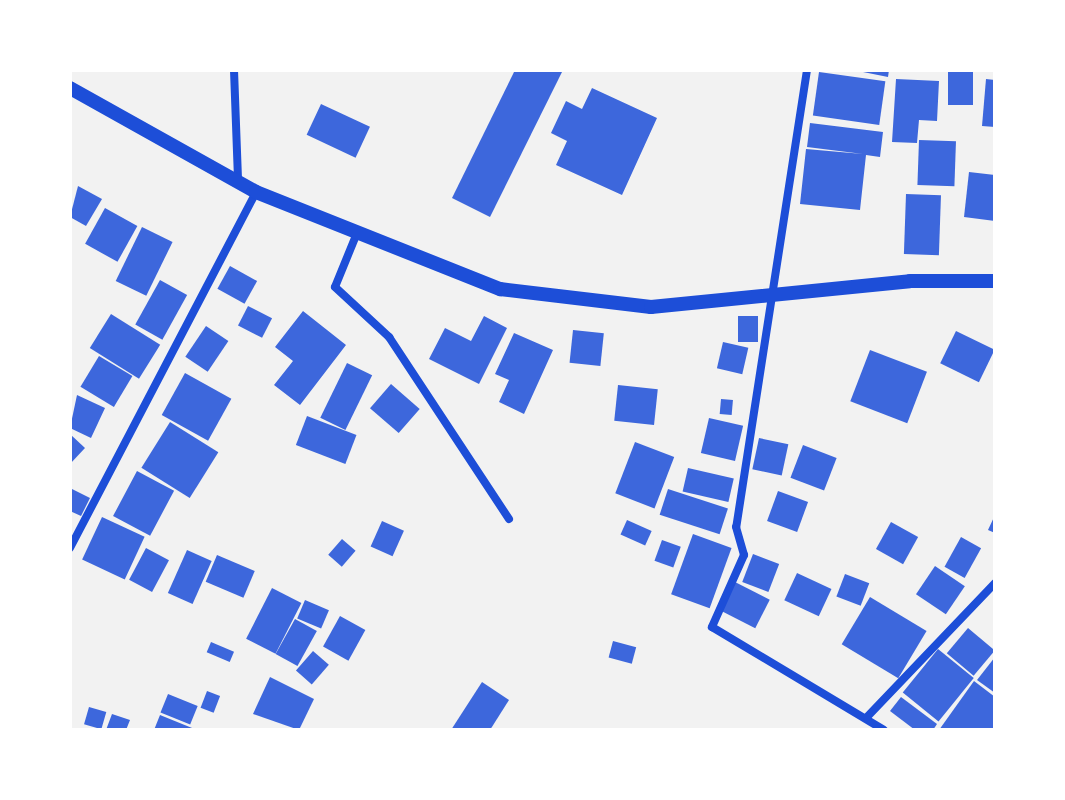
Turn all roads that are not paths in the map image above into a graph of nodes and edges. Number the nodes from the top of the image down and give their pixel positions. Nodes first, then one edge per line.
1 (234, 70) edge
2 (807, 70) edge
3 (70, 88) edge
4 (238, 177) junction
5 (256, 192) junction
6 (357, 233) junction
7 (995, 281) edge
8 (771, 294) junction
9 (509, 519) dead end
10 (70, 548) edge
11 (995, 583) edge
12 (867, 717) junction
13 (884, 730) edge

1 - 4 street
2 - 8 street
3 - 4 street
4 - 5 street
5 - 6 street
5 - 10 street
6 - 8 street
6 - 9 street
7 - 8 street
8 - 12 street
11 - 12 street
12 - 13 street

